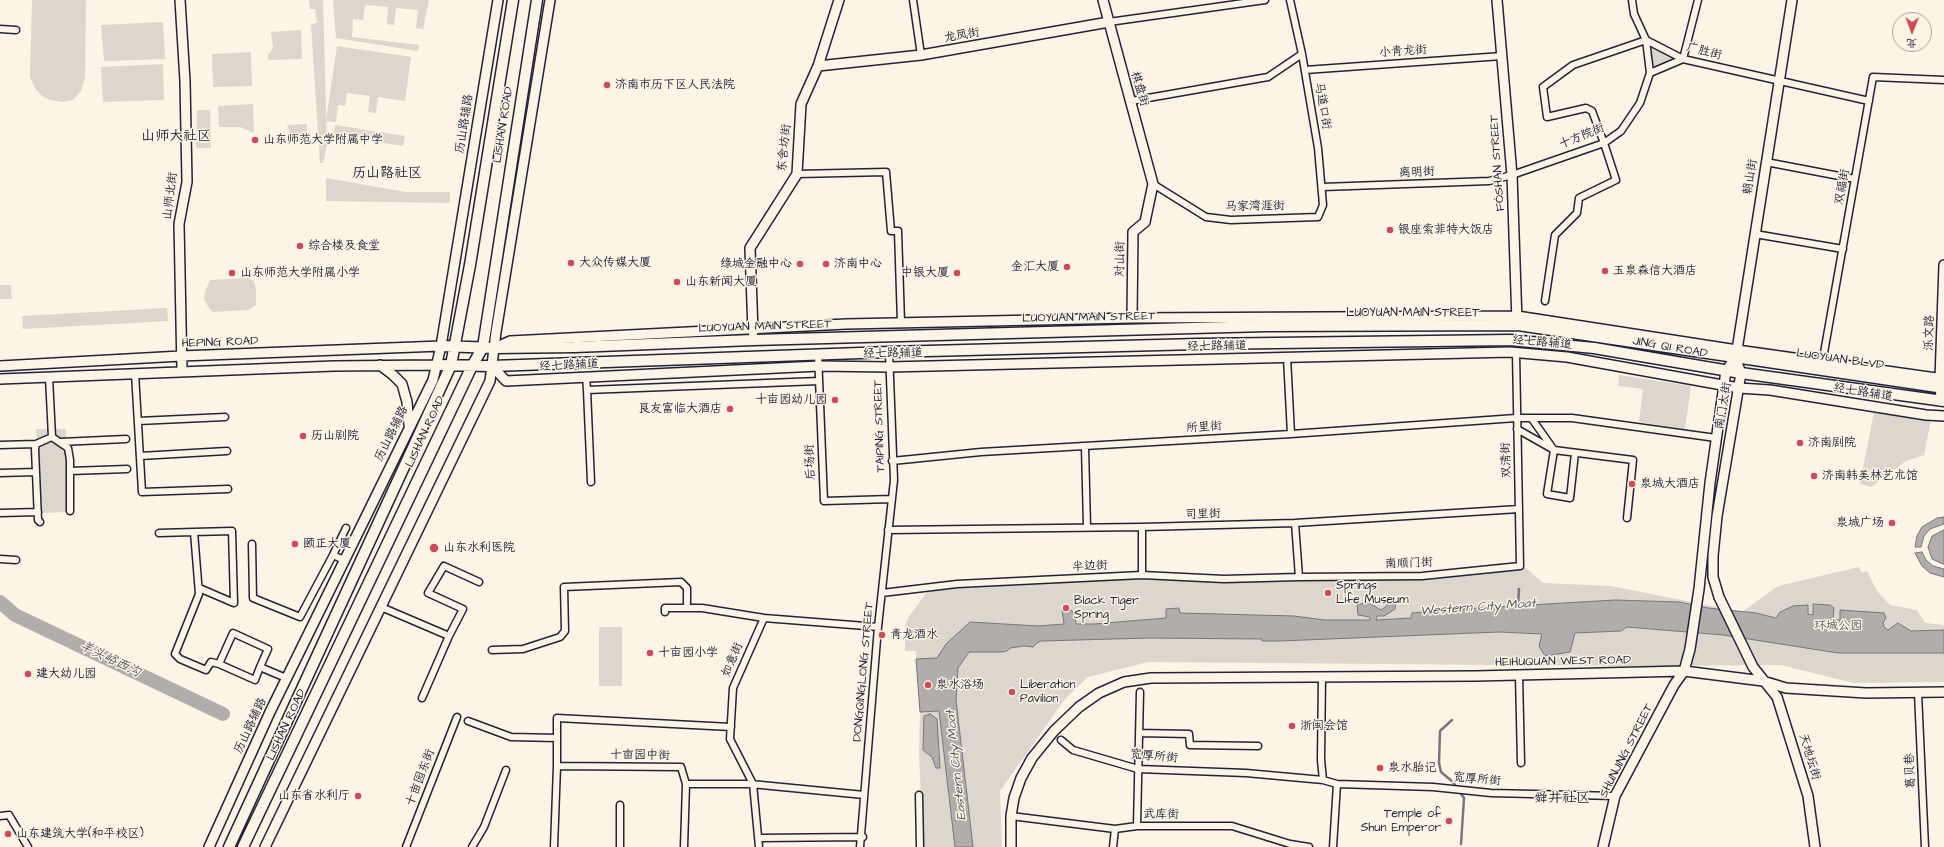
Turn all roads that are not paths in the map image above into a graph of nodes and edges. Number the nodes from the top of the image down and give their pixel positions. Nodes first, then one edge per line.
1 (180, 0) edge
2 (498, 0) edge
3 (513, 0) edge
4 (537, 0) edge
5 (550, 0) edge
6 (839, 0) edge
7 (913, 0) edge
8 (1103, 0) edge
9 (1257, 0) edge
10 (1264, 0) edge
11 (1290, 0) edge
12 (1497, 0) edge
13 (1632, 0) edge
14 (1698, 0) edge
15 (1792, 0) edge
16 (1108, 22) junction
17 (0, 29) edge
18 (16, 30) dead end
19 (1646, 40) junction
20 (1302, 54) junction
21 (921, 55) junction
22 (1502, 56) junction
23 (1683, 59) junction
24 (818, 66) junction
25 (1305, 70) junction
26 (1650, 73) junction
27 (1779, 80) junction
28 (1944, 80) edge
29 (1130, 101) junction
30 (1869, 101) junction
31 (1604, 143) junction
32 (1766, 162) junction
33 (797, 174) junction
34 (1512, 175) junction
35 (1855, 179) junction
36 (1154, 184) junction
37 (1323, 187) junction
38 (1318, 217) joint
39 (1755, 234) junction
40 (1843, 248) junction
41 (1944, 265) edge
42 (1545, 301) dead end
43 (1132, 318) junction
44 (1517, 321) junction
45 (901, 322) junction
46 (753, 328) junction
47 (753, 340) junction
48 (441, 346) junction
49 (454, 346) junction
50 (483, 347) junction
51 (495, 348) junction
52 (888, 352) junction
53 (1516, 353) junction
54 (818, 354) junction
55 (1736, 354) junction
56 (182, 356) junction
57 (1287, 357) junction
58 (380, 365) junction
59 (436, 365) junction
60 (451, 365) junction
61 (1822, 365) junction
62 (0, 366) edge
63 (472, 366) junction
64 (492, 366) junction
65 (819, 366) junction
66 (889, 367) junction
67 (182, 371) junction
68 (1726, 371) junction
69 (135, 373) junction
70 (1742, 374) junction
71 (49, 377) junction
72 (586, 377) junction
73 (0, 379) edge
74 (819, 381) junction
75 (1724, 384) junction
76 (1942, 384) edge
77 (1739, 388) junction
78 (587, 390) junction
79 (1943, 401) edge
80 (1944, 416) edge
81 (225, 418) dead end
82 (1516, 418) junction
83 (1532, 419) junction
84 (138, 421) junction
85 (410, 424) junction
86 (1517, 429) junction
87 (1291, 434) junction
88 (52, 437) junction
89 (1716, 438) junction
90 (126, 439) dead end
91 (60, 442) junction
92 (36, 444) junction
93 (0, 445) edge
94 (1085, 447) junction
95 (1554, 450) junction
96 (227, 451) dead end
97 (1575, 453) junction
98 (140, 456) junction
99 (892, 461) junction
100 (127, 469) dead end
101 (70, 471) junction
102 (36, 472) junction
103 (0, 473) edge
104 (591, 482) dead end
105 (228, 489) dead end
106 (892, 499) junction
107 (1519, 509) junction
108 (70, 511) dead end
109 (38, 512) junction
110 (0, 513) edge
111 (1627, 518) dead end
112 (40, 522) dead end
113 (1295, 523) junction
114 (1087, 527) junction
115 (1142, 527) junction
116 (346, 528) dead end
117 (888, 530) junction
118 (194, 532) junction
119 (159, 533) dead end
120 (252, 544) dead end
121 (333, 555) junction
122 (0, 559) edge
123 (16, 560) dead end
124 (344, 560) junction
125 (1520, 566) joint
126 (1142, 576) junction
127 (1299, 577) junction
128 (479, 582) dead end
129 (199, 588) junction
130 (882, 593) junction
131 (381, 607) junction
132 (687, 608) junction
133 (665, 612) dead end
134 (764, 618) junction
135 (878, 627) junction
136 (449, 636) junction
137 (492, 650) dead end
138 (219, 664) junction
139 (260, 667) junction
140 (1684, 671) junction
141 (1519, 675) junction
142 (1322, 676) junction
143 (286, 678) junction
144 (1763, 681) junction
145 (1140, 692) dead end
146 (1944, 692) edge
147 (1918, 693) junction
148 (422, 698) dead end
149 (457, 717) dead end
150 (468, 721) dead end
151 (731, 727) junction
152 (1139, 733) junction
153 (557, 738) junction
154 (1061, 740) dead end
155 (1258, 746) dead end
156 (1521, 763) dead end
157 (557, 766) junction
158 (1138, 769) junction
159 (506, 770) dead end
160 (1323, 780) junction
161 (686, 784) junction
162 (753, 784) junction
163 (1337, 784) junction
164 (864, 795) junction
165 (918, 795) dead end
166 (1615, 796) junction
167 (620, 805) dead end
168 (0, 816) edge
169 (1012, 816) junction
170 (1138, 826) junction
171 (1115, 829) junction
172 (862, 837) junction
173 (759, 838) junction
174 (28, 847) edge
175 (209, 847) edge
176 (229, 847) edge
177 (244, 847) edge
178 (265, 847) edge
179 (406, 847) edge
180 (472, 847) edge
181 (554, 847) edge
182 (620, 847) edge
183 (684, 847) edge
184 (759, 847) edge
185 (860, 847) edge
186 (920, 847) edge
187 (1011, 847) edge
188 (1114, 847) edge
189 (1309, 847) edge
190 (1333, 847) edge
191 (1603, 847) edge
192 (1815, 847) edge
193 (1925, 847) edge

1 - 56 street, 山师北街
2 - 48 street, 历山路辅路
3 - 49 main road, LISHAN ROAD
4 - 50 main road, LISHAN ROAD
5 - 51 street
6 - 24 street, 东舍坊街
7 - 21 street
8 - 16 street, 棋盘街
9 - 10 street
9 - 16 street
11 - 20 street, 马道口街
12 - 22 street, FÓSHAN STREET
13 - 19 street
14 - 23 street
15 - 27 street, 朝山街
16 - 21 street, 龙凤街
16 - 29 street, 棋盘街
17 - 18 street
19 - 23 street, 广胜街
19 - 26 street, 十方院街
19 - 31 street
20 - 25 street, 马道口街
20 - 29 street
21 - 24 street, 龙凤街
22 - 25 street, 小青龙街
22 - 34 street, FÓSHAN STREET
23 - 26 street
23 - 27 street, 广胜街
24 - 33 street, 东舍坊街
25 - 37 street, 马道口街
26 - 31 street, 十方院街
27 - 30 street, 广胜街
27 - 32 street, 朝山街
28 - 30 street, 双福街
29 - 36 street, 棋盘街
30 - 35 street, 双福街
31 - 34 street, 十方院街
31 - 42 street
32 - 35 street
32 - 39 street, 朝山街
33 - 45 street
33 - 46 street, 东舍坊街
34 - 37 street, 离明街
34 - 44 street, FÓSHAN STREET
35 - 40 street, 双福街
36 - 38 street, 马家湾涯街
36 - 43 street, 对山街
37 - 38 street, 马道口街
39 - 40 street
39 - 55 street, 朝山街
40 - 61 street, 双福街
41 - 76 street, 泺文路
43 - 44 street, 经七路辅道
43 - 45 street, 经七路辅道
44 - 47 main road, LUOYUAN MAIN STREET
44 - 55 main road, LUOYUAN MAIN STREET
45 - 46 street, 经七路辅道
46 - 47 street, 东舍坊街
46 - 51 street, 经七路辅道
47 - 51 main road, LUOYUAN MAIN STREET
48 - 49 main road, LUOYUAN MAIN STREET
48 - 56 street, HEPING ROAD
48 - 59 street, 历山路辅路
49 - 50 main road, LUOYUAN MAIN STREET
49 - 60 main road, LISHAN ROAD
50 - 51 main road, LUOYUAN MAIN STREET
50 - 63 main road, LISHAN ROAD
51 - 64 street
52 - 54 main road
52 - 66 street, TAIPING STREET
52 - 68 main road
53 - 57 street, 经七路辅道
53 - 75 street, 经七路辅道
53 - 82 street, 双清街
54 - 64 main road
54 - 65 street, 后场街
55 - 61 main road, LUOYUAN BLVD
55 - 68 street, 南门大街
55 - 70 street, 南门大街
56 - 62 street, HEPING ROAD
56 - 67 street, 山师北街
57 - 66 street, 经七路辅道
57 - 87 street
58 - 59 street
58 - 67 street
58 - 85 street
59 - 60 main road
59 - 85 street, 历山路辅路
60 - 63 main road
60 - 176 main road, LISHAN ROAD
61 - 76 main road, LUOYUAN BLVD
63 - 64 main road
63 - 177 main road, LISHAN ROAD
64 - 72 street, 经七路辅道
64 - 131 street
65 - 66 street, 经七路辅道
65 - 72 street, 经七路辅道
65 - 74 street, 后场街
66 - 99 street, TAIPING STREET
67 - 69 street
68 - 70 main road
68 - 75 street, 南门大街
69 - 71 street
69 - 84 street
70 - 77 street, 南门大街
70 - 79 main road
71 - 73 street
71 - 88 street
72 - 78 street
74 - 78 street
74 - 106 street, 后场街
75 - 77 street, 经七路辅道
75 - 89 street, 南门大街
76 - 79 street, 泺文路
77 - 80 street, 经七路辅道
77 - 144 street, 南门大街
78 - 104 street
81 - 84 street
82 - 83 street, 所里街
82 - 86 street, 双清街
82 - 87 street, 所里街
83 - 89 street, 所里街
83 - 95 street
84 - 98 street
85 - 124 street, 历山路辅路
86 - 95 street
86 - 107 street, 双清街
87 - 94 street, 所里街
88 - 91 street
88 - 92 street
89 - 140 street, 南门大街
90 - 91 street
91 - 101 street
92 - 93 street
92 - 102 street
94 - 99 street, 所里街
94 - 114 street
95 - 97 street
95 - 97 street
96 - 98 street
97 - 111 street
98 - 105 street
99 - 106 street, TAIPING STREET
100 - 101 street
101 - 108 street
102 - 103 street
102 - 109 street
106 - 117 street, DONGQINGLONG STREET
107 - 113 street, 司里街
107 - 125 street, 双清街
109 - 110 street
109 - 112 street
113 - 115 street, 司里街
113 - 127 street
114 - 115 street, 司里街
114 - 117 street, 司里街
115 - 126 street
116 - 121 street
117 - 130 street, DONGQINGLONG STREET
118 - 119 street
118 - 129 street
118 - 129 street
120 - 121 street
121 - 124 street
122 - 123 street
124 - 143 street, 历山路辅路
125 - 127 street, 南顺门街
126 - 127 street, 半边街
126 - 130 street, 半边街
128 - 136 street
129 - 138 street
130 - 135 street, DONGQINGLONG STREET
131 - 136 street
131 - 178 street
132 - 133 street
132 - 134 street
132 - 137 street
134 - 135 street
134 - 151 street, 如意街
135 - 164 street, DONGQINGLONG STREET
136 - 148 street
138 - 139 street
138 - 139 street
139 - 143 street
140 - 141 street, HEIHUQUAN WEST ROAD
140 - 144 street, HEIHUQUAN WEST ROAD
140 - 166 street, SHUNJING STREET
141 - 142 street, HEIHUQUAN WEST ROAD
141 - 156 street
142 - 160 street
142 - 169 street, HEIHUQUAN WEST ROAD
143 - 175 street, 历山路辅路
144 - 147 street, HEIHUQUAN WEST ROAD
144 - 192 street, 天地坛街
145 - 152 street
146 - 147 street, HEIHUQUAN WEST ROAD
147 - 193 street, 葛贝巷
149 - 179 street, 十亩园东街
150 - 153 street
151 - 153 street
151 - 162 street, 如意街
152 - 155 street
152 - 158 street
153 - 157 street
154 - 158 street, 宽厚所街
157 - 161 street, 十亩园中街
157 - 181 street
158 - 160 street, 宽厚所街
158 - 170 street
159 - 180 street
160 - 163 street, 宽厚所街
161 - 162 street
161 - 183 street
162 - 164 street
162 - 173 street, 如意街
163 - 166 street, 宽厚所街
163 - 190 street
164 - 172 street, DONGQINGLONG STREET
165 - 186 street
166 - 191 street, SHUNJING STREET
167 - 182 street
168 - 174 street
169 - 171 street, 武库街
169 - 187 street, HEIHUQUAN WEST ROAD
170 - 171 street, 武库街
170 - 189 street, 武库街
171 - 188 street
172 - 173 street
172 - 185 street, DONGQINGLONG STREET
173 - 184 street, 如意街

